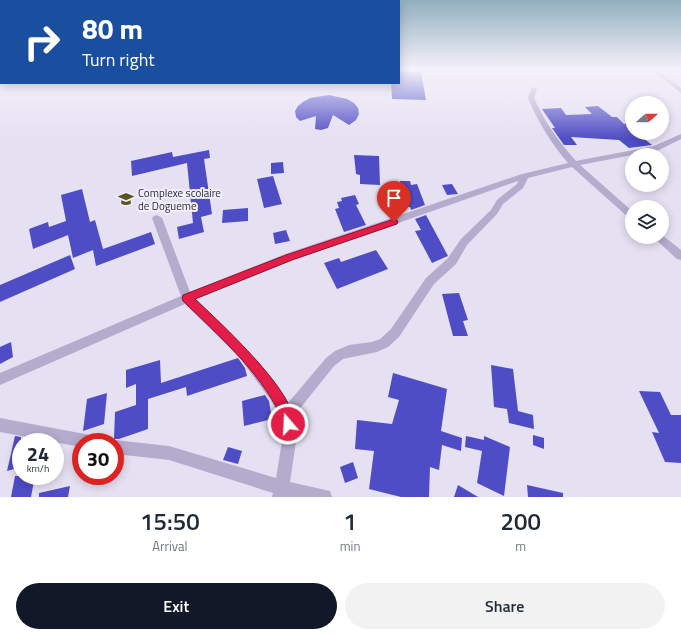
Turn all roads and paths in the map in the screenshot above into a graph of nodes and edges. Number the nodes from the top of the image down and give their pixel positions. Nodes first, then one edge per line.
1 (533, 93) edge
2 (681, 136) edge
3 (573, 164) junction
4 (525, 176) junction
5 (625, 210) edge
6 (157, 218) dead end
7 (666, 244) edge
8 (681, 256) edge
9 (187, 298) junction
10 (0, 379) edge
11 (286, 414) junction
12 (0, 425) edge
13 (72, 439) edge
14 (124, 448) edge
15 (281, 493) edge
16 (324, 497) edge

1 - 3 street
2 - 3 street
3 - 4 street
3 - 5 street
4 - 9 street
4 - 11 street
6 - 9 street
7 - 8 street
9 - 10 street
9 - 11 street
11 - 15 street
12 - 13 street
14 - 15 street
15 - 16 street

